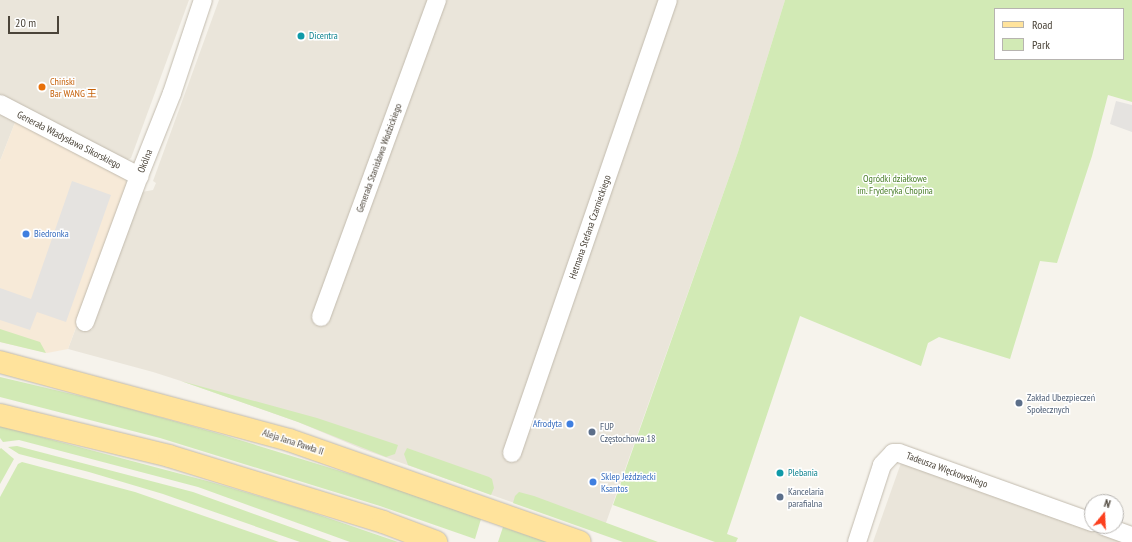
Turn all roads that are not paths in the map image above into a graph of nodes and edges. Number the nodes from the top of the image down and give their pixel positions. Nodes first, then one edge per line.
1 (203, 0) edge
2 (437, 0) edge
3 (668, 0) edge
4 (0, 104) edge
5 (139, 176) junction
6 (321, 316) dead end
7 (85, 322) dead end
8 (0, 362) edge
9 (0, 415) edge
10 (512, 454) dead end
11 (1084, 519) edge
12 (436, 542) edge
13 (580, 542) edge
14 (857, 542) edge

1 - 5 street, Okólna
2 - 6 street, Generała Stanisława Wodzickiego
3 - 10 street, Hetmana Stefana Czarnieckiego
4 - 5 street, Generała Władysława Sikorskiego
5 - 7 street, Okólna
8 - 13 main road, Aleja Jana Pawła II
9 - 12 main road
11 - 14 street, Tadeusza Więckowskiego

